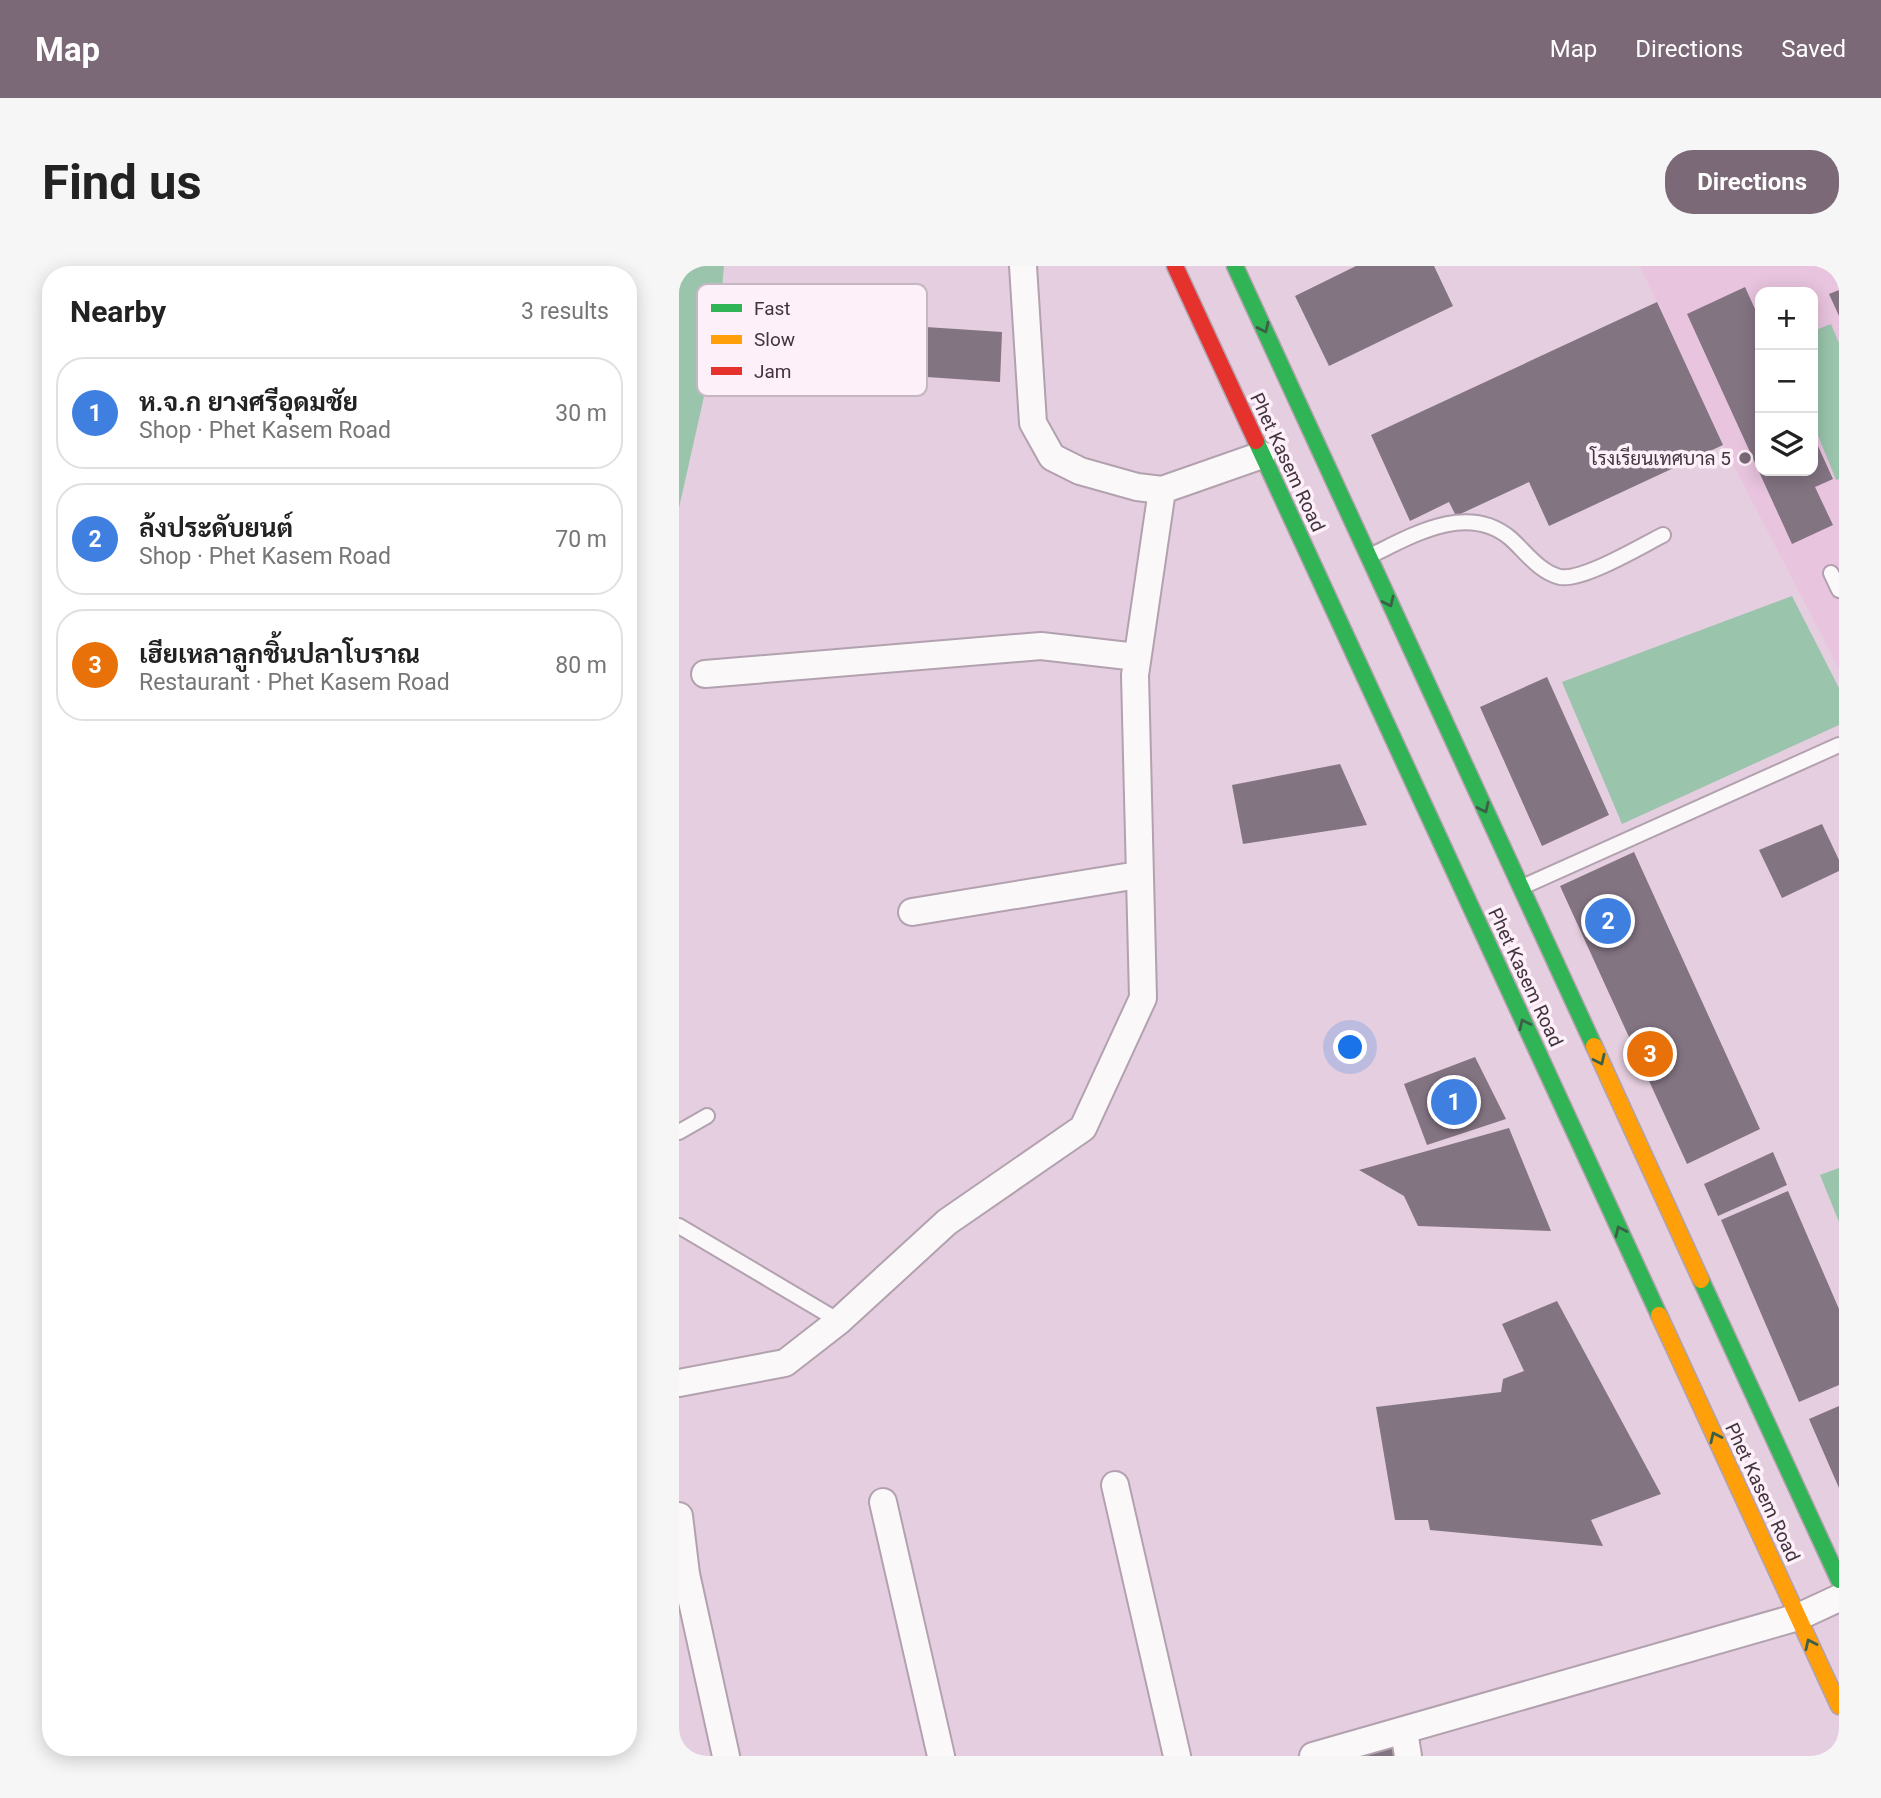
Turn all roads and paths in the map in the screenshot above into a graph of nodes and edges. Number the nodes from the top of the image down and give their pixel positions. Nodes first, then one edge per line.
1 (1023, 266) edge
2 (1175, 266) edge
3 (1235, 266) edge
4 (1262, 455) junction
5 (1162, 490) junction
6 (1663, 535) dead end
7 (1369, 557) junction
8 (1831, 573) dead end
9 (1839, 590) edge
10 (1137, 657) junction
11 (705, 674) dead end
12 (1839, 745) edge
13 (1138, 876) junction
14 (1520, 887) junction
15 (912, 912) dead end
16 (707, 1116) dead end
17 (679, 1132) edge
18 (679, 1226) edge
19 (839, 1321) junction
20 (679, 1383) edge
21 (1115, 1485) dead end
22 (883, 1502) dead end
23 (679, 1516) edge
24 (1839, 1580) edge
25 (1839, 1598) edge
26 (1798, 1617) junction
27 (1839, 1706) edge
28 (1406, 1743) edge
29 (726, 1756) edge
30 (941, 1756) edge
31 (1177, 1756) edge
32 (1313, 1756) edge

1 - 5 street
2 - 4 main road, Phet Kasem Road
3 -> 7 main road, Phet Kasem Road
4 - 5 street
26 -> 4 main road, Phet Kasem Road
5 - 10 street
6 - 7 lane
7 -> 14 main road, Phet Kasem Road
8 - 9 lane
10 - 11 street
10 - 13 street
12 - 14 lane
13 - 15 street
13 - 19 street
14 -> 24 main road, Phet Kasem Road
16 - 17 lane
18 - 19 lane
19 - 20 street
21 - 31 street
22 - 30 street
23 - 29 street
25 - 26 street
27 -> 26 main road, Phet Kasem Road
26 - 28 street
28 - 32 street

